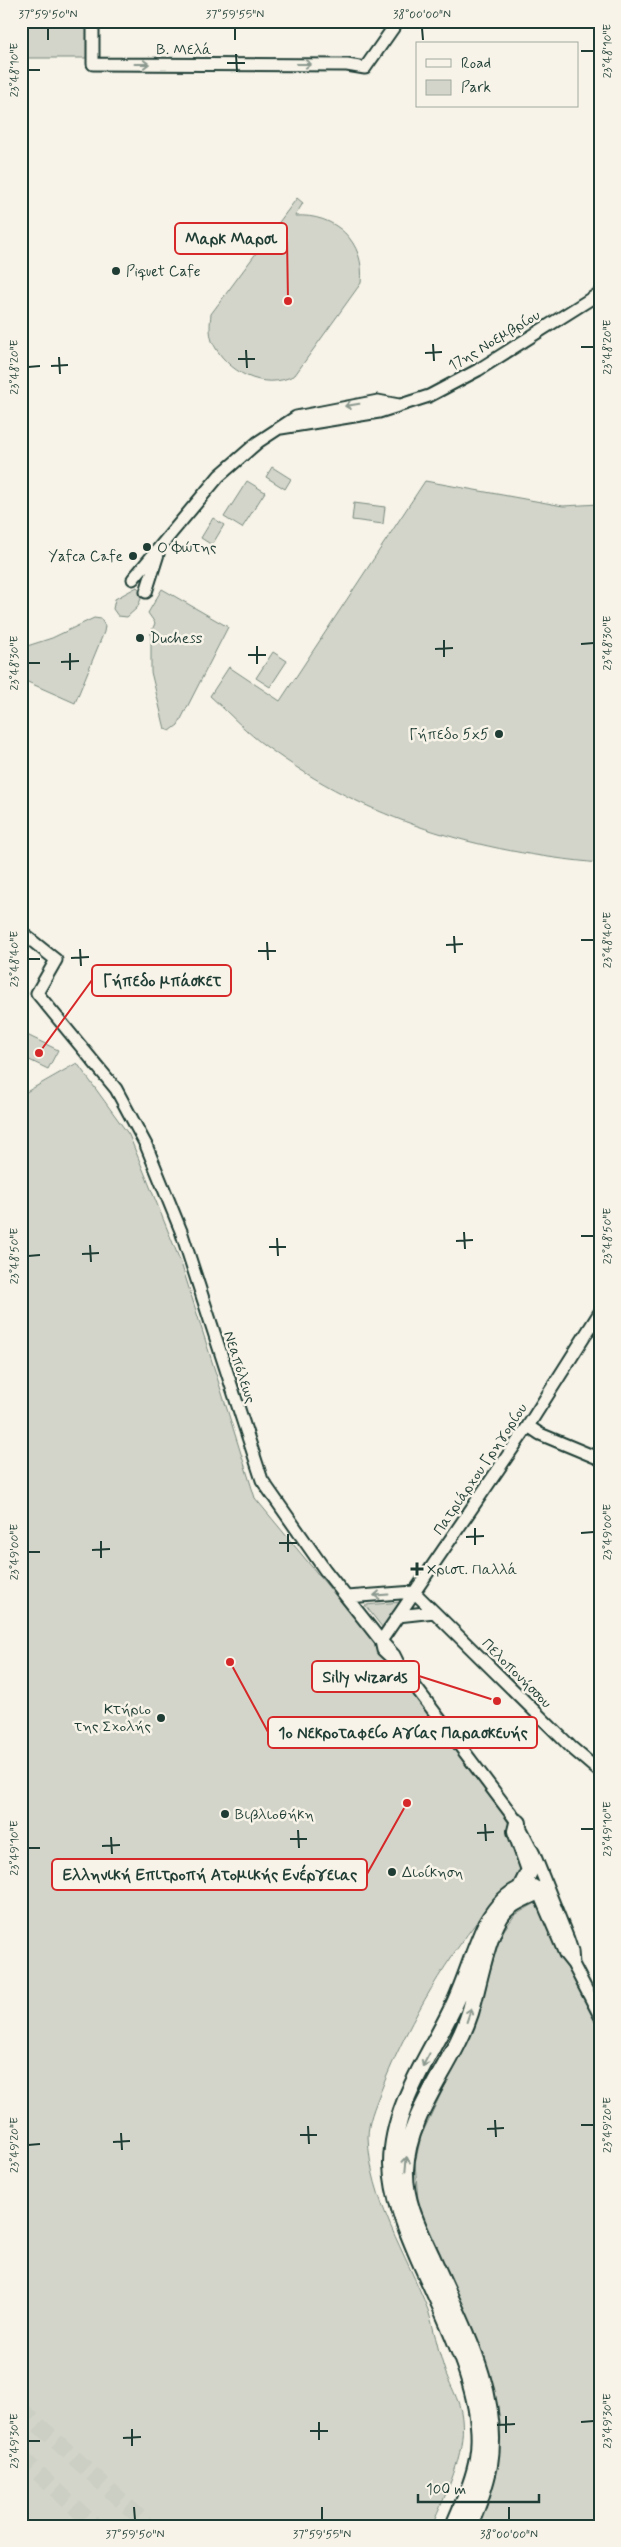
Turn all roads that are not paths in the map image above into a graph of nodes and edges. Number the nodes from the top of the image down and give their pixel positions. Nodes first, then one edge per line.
1 (93, 21) edge
2 (398, 21) edge
3 (600, 293) edge
4 (159, 550) junction
5 (133, 579) dead end
6 (146, 592) dead end
7 (21, 932) edge
8 (600, 1312) edge
9 (528, 1426) junction
10 (600, 1459) edge
11 (414, 1592) junction
12 (347, 1598) junction
13 (434, 1612) junction
14 (398, 1616) junction
15 (381, 1641) junction
16 (600, 1772) edge
17 (518, 1823) junction
18 (541, 1884) junction
19 (520, 1890) junction
20 (600, 2016) edge
21 (454, 2526) edge
22 (469, 2526) edge

1 -> 2 street, Β. Μελά
3 - 4 street, 17ης Νοεμβρίου
4 - 5 street, 17ης Νοεμβρίου
4 - 6 street, 17ης Νοεμβρίου
7 - 12 street, Νεαπόλεως
8 - 9 street, Πατριάρχου Γρηγορίου
9 - 10 street
9 - 11 street, Πατριάρχου Γρηγορίου
11 -> 12 street
11 - 13 street, Πελοπονήσσου
11 - 14 street, Πατριάρχου Γρηγορίου
12 - 15 street, Νεαπόλεως
13 - 14 street
13 - 16 street, Πελοπονήσσου
14 - 15 street, Πατριάρχου Γρηγορίου
15 - 17 street, Νεαπόλεως
17 - 18 street, Νεαπόλεως
17 - 19 highway
18 - 19 highway
18 - 20 street, Νεαπόλεως
22 -> 18 highway
19 -> 21 highway

